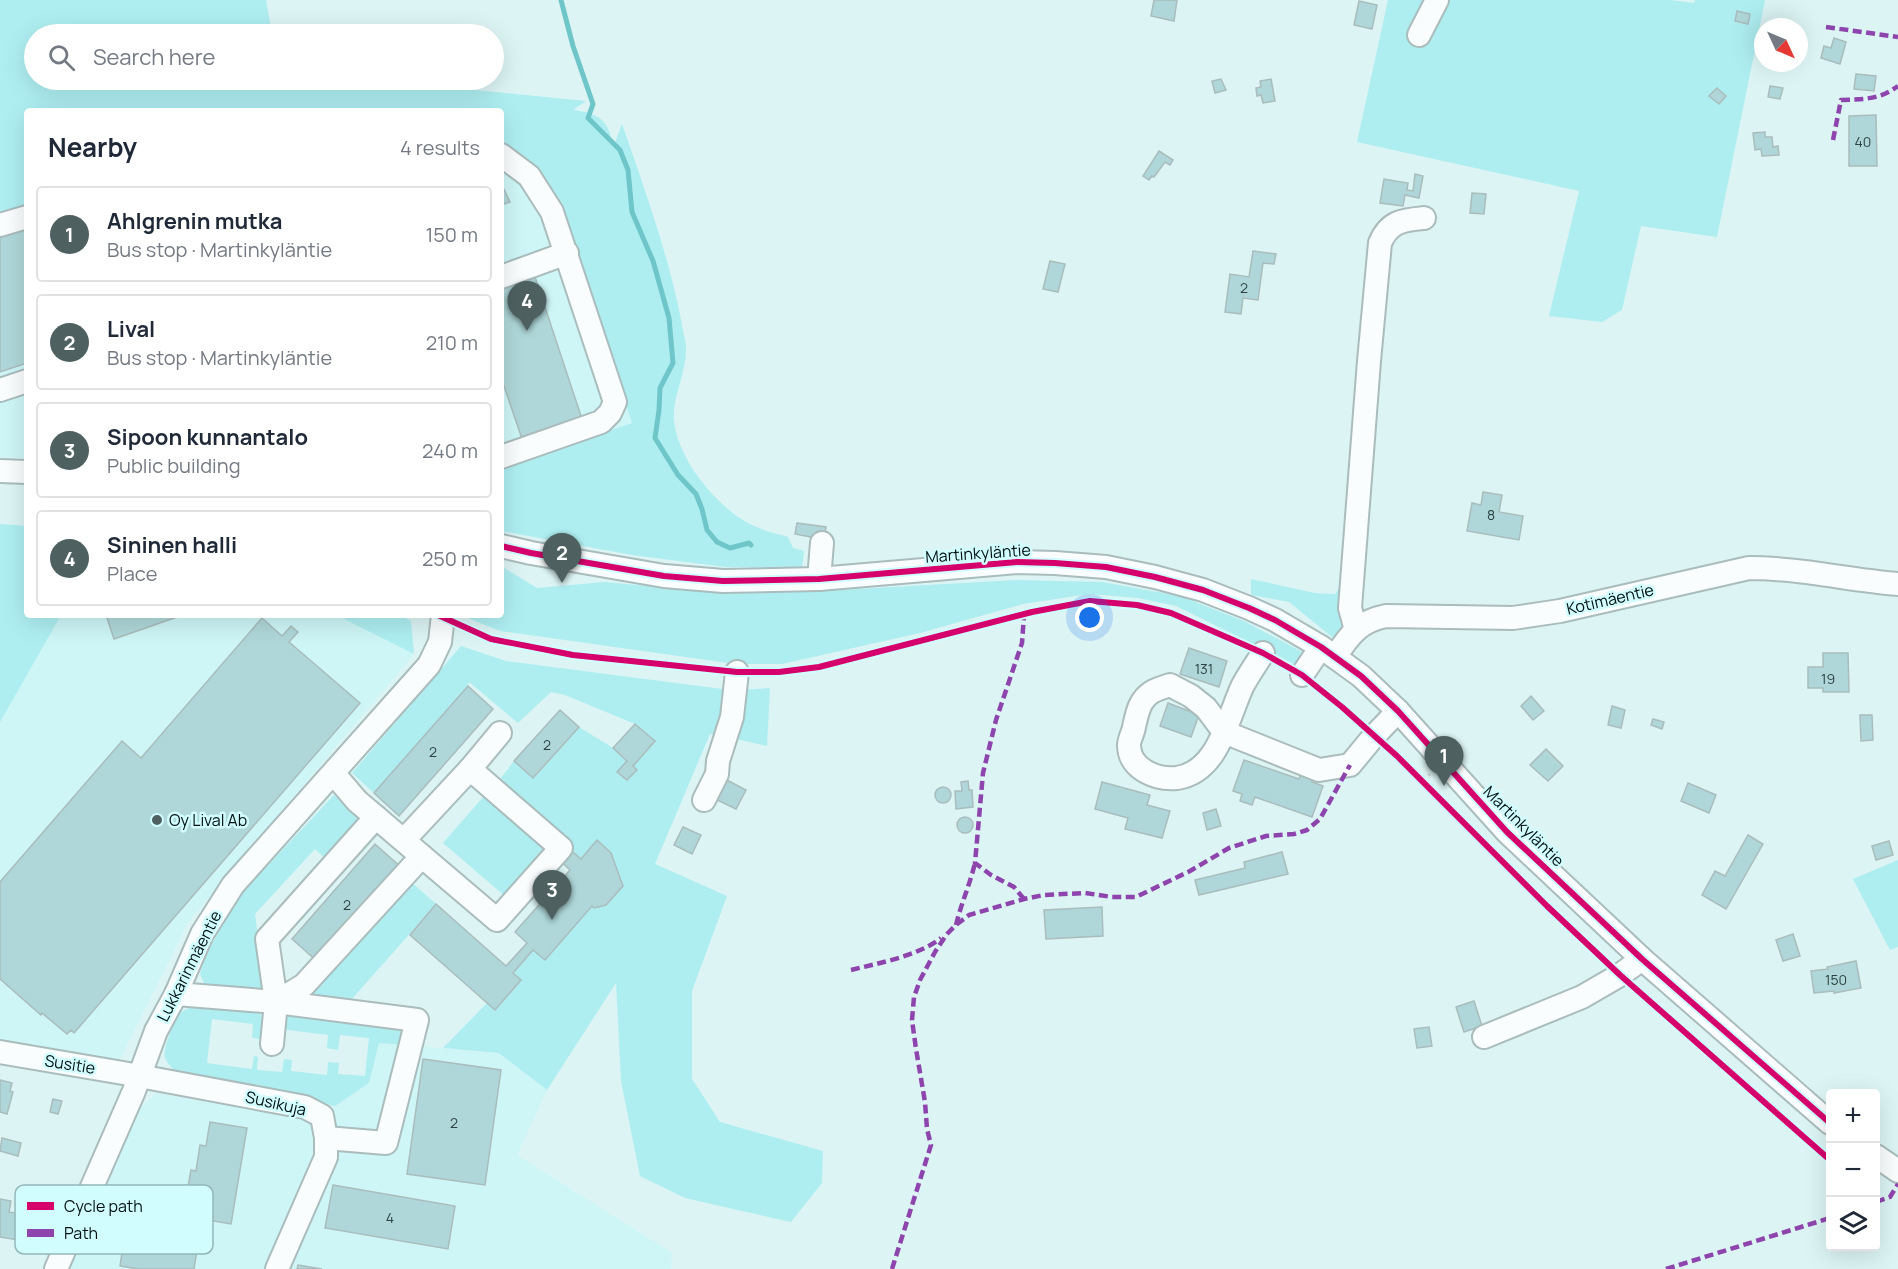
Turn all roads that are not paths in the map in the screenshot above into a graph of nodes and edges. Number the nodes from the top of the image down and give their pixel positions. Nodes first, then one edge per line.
1 (1437, 0) edge
2 (1419, 35) dead end
3 (504, 157) edge
4 (24, 218) edge
5 (1424, 218) dead end
6 (0, 225) edge
7 (567, 253) junction
8 (504, 277) edge
9 (24, 382) edge
10 (0, 390) edge
11 (504, 456) edge
12 (0, 471) edge
13 (24, 472) edge
14 (822, 543) dead end
15 (504, 547) edge
16 (819, 579) junction
17 (1898, 584) edge
18 (443, 618) edge
19 (1356, 630) junction
20 (1328, 652) junction
21 (1263, 654) dead end
22 (737, 672) dead end
23 (1302, 675) dead end
24 (1398, 711) junction
25 (1224, 732) junction
26 (500, 734) dead end
27 (470, 769) junction
28 (334, 774) junction
29 (704, 800) dead end
30 (376, 817) junction
31 (404, 840) junction
32 (422, 856) junction
33 (1642, 959) junction
34 (176, 994) junction
35 (276, 1002) junction
36 (1484, 1037) dead end
37 (272, 1044) dead end
38 (0, 1052) edge
39 (140, 1077) junction
40 (1826, 1120) edge
41 (326, 1138) junction
42 (1880, 1159) edge
43 (1898, 1171) edge
44 (93, 1185) edge
45 (63, 1254) edge
46 (56, 1269) edge
47 (277, 1269) edge

1 - 2 street
3 - 7 street
4 - 6 street
5 - 19 street
7 - 8 street
7 - 11 street
9 - 10 street
12 - 13 street
14 - 16 street
15 - 16 street, Martinkyläntie
16 - 20 street, Martinkyläntie
17 - 19 street, Kotimäentie
18 - 28 street, Lukkarinmäentie
19 - 20 street, Kotimäentie
20 - 23 street, Kotimäentie
20 - 24 street, Martinkyläntie
21 - 25 street
22 - 29 street
24 - 25 street
24 - 33 street, Martinkyläntie
25 - 25 street
26 - 27 street
27 - 31 street
27 - 32 street
28 - 30 street
28 - 34 street, Lukkarinmäentie
30 - 31 street
30 - 35 street
31 - 32 street
32 - 35 street
33 - 36 street
33 - 40 street, Martinkyläntie
34 - 35 street
34 - 39 street, Lukkarinmäentie
35 - 37 street
35 - 41 street
38 - 39 street, Susitie
39 - 41 street, Susikuja
39 - 44 street, Lukkarinmäentie
41 - 47 street
42 - 43 street
45 - 46 street, Lukkarinmäentie

